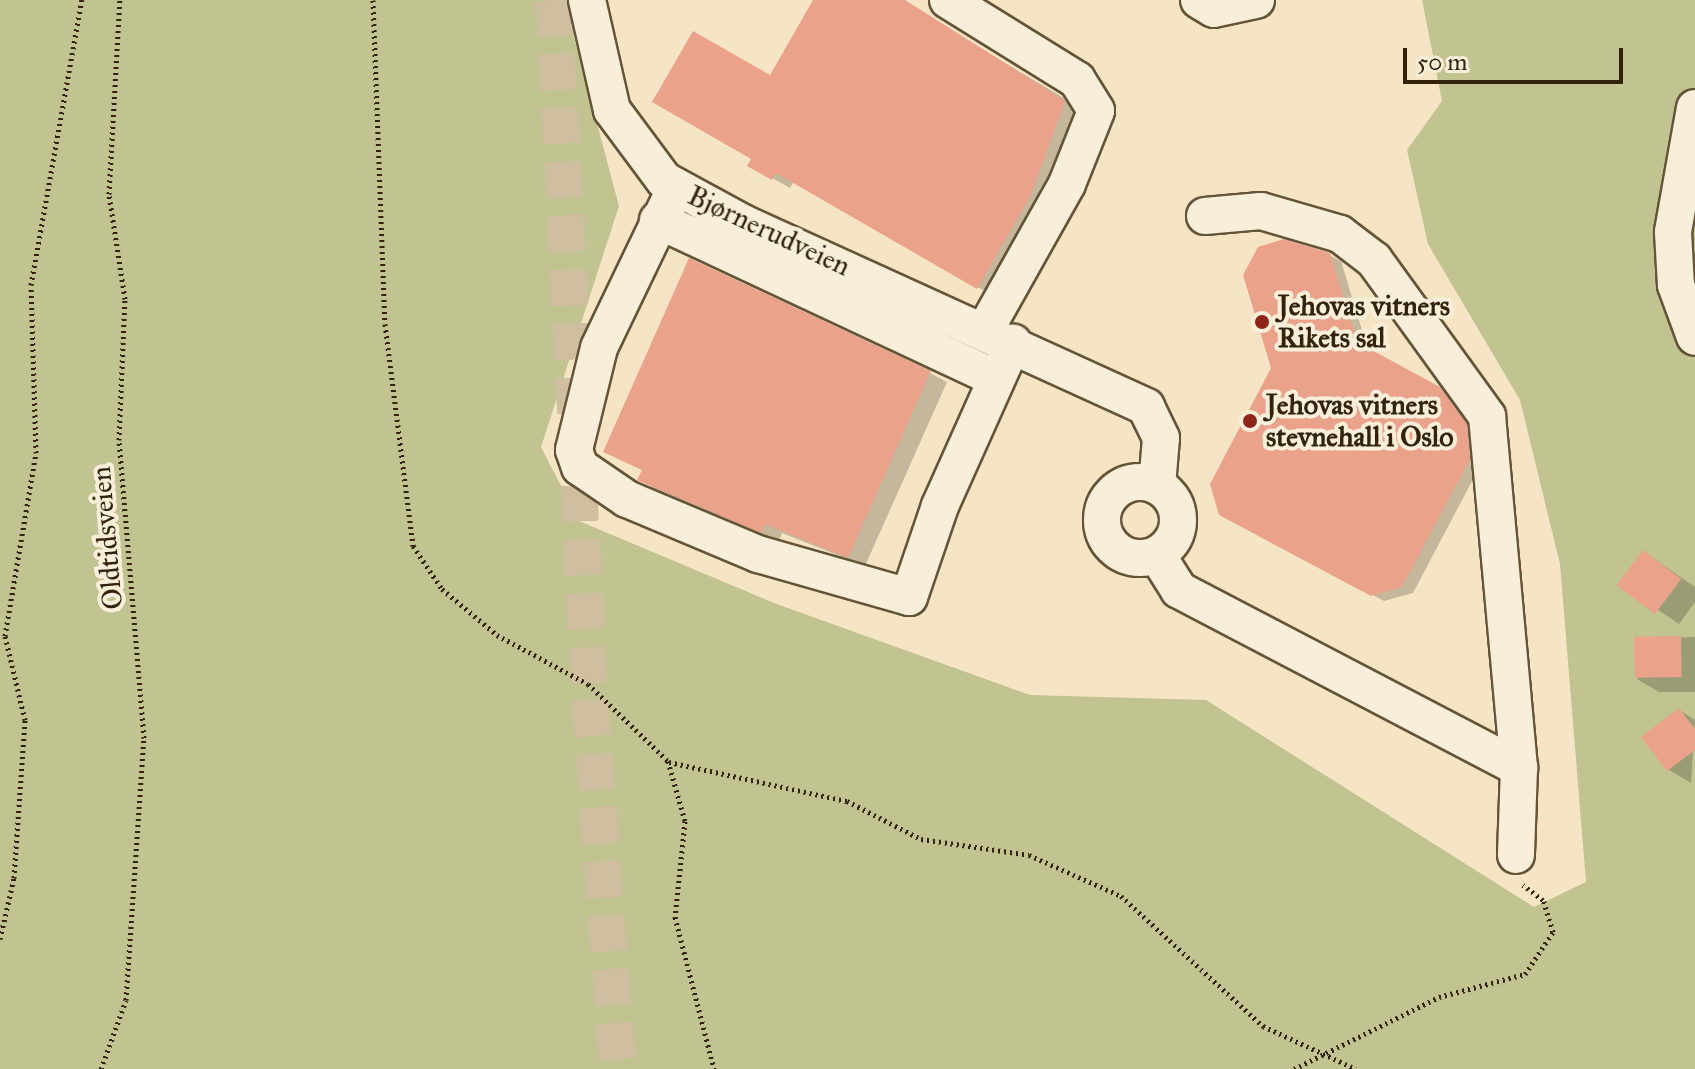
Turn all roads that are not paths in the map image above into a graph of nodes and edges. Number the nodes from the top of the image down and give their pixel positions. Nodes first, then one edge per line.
1 (587, 0) edge
2 (948, 0) edge
3 (1199, 0) edge
4 (1256, 0) edge
5 (1695, 108) edge
6 (676, 187) junction
7 (1205, 216) dead end
8 (658, 220) junction
9 (999, 336) junction
10 (1695, 337) edge
11 (996, 378) junction
12 (1157, 486) junction
13 (1157, 555) junction
14 (1519, 768) junction
15 (1516, 855) road end

1 - 6 lane, Bjørnerudveien
2 - 9 lane
3 - 4 lane
5 - 10 lane
6 - 8 lane
6 - 9 lane, Bjørnerudveien
7 - 14 lane
8 - 11 lane
8 - 11 lane
9 - 11 lane
9 - 12 lane, Bjørnerudveien
12 - 13 lane
12 - 13 lane
13 - 14 lane
14 - 15 lane

